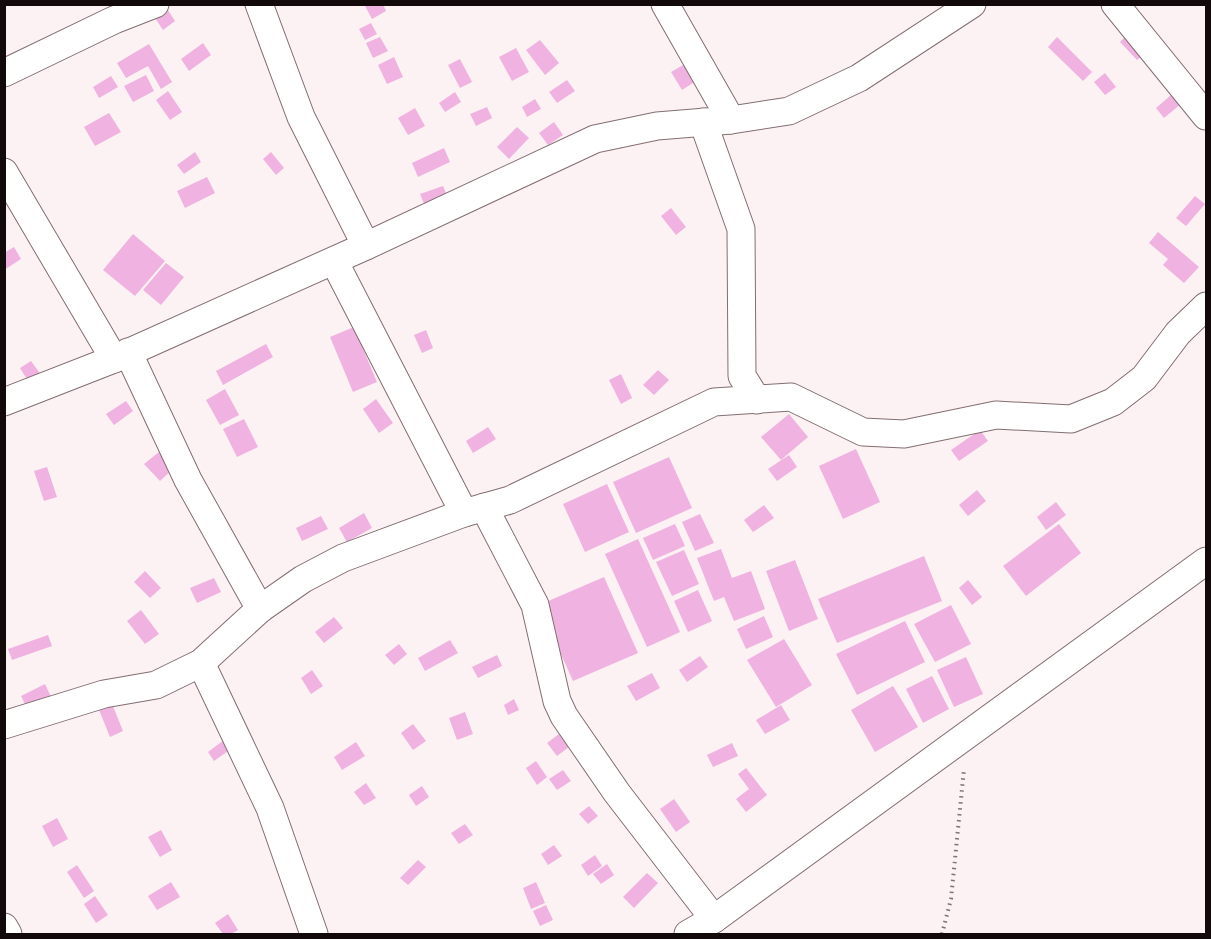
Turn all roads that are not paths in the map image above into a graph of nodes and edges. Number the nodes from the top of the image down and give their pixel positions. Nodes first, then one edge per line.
1 (155, 4) edge
2 (259, 4) edge
3 (665, 4) edge
4 (972, 4) edge
5 (1115, 4) edge
6 (4, 73) edge
7 (1206, 116) edge
8 (731, 120) junction
9 (703, 122) junction
10 (4, 172) edge
11 (366, 246) junction
12 (334, 261) junction
13 (1206, 306) edge
14 (121, 355) junction
15 (757, 400) junction
16 (4, 402) edge
17 (474, 510) junction
18 (1204, 563) edge
19 (260, 609) junction
20 (201, 663) junction
21 (4, 725) edge
22 (714, 919) junction
23 (4, 927) edge
24 (8, 934) edge
25 (314, 934) edge
26 (688, 934) edge

1 - 6 street
2 - 11 street
3 - 8 street
4 - 8 street
5 - 7 street
8 - 9 street
9 - 11 street
9 - 15 street
10 - 14 street
11 - 12 street
12 - 14 street
12 - 17 street
13 - 15 street
14 - 16 street
14 - 19 street
15 - 17 street
17 - 19 street
17 - 22 street
18 - 22 street
19 - 20 street
20 - 21 street
20 - 25 street
22 - 26 street
23 - 24 street

